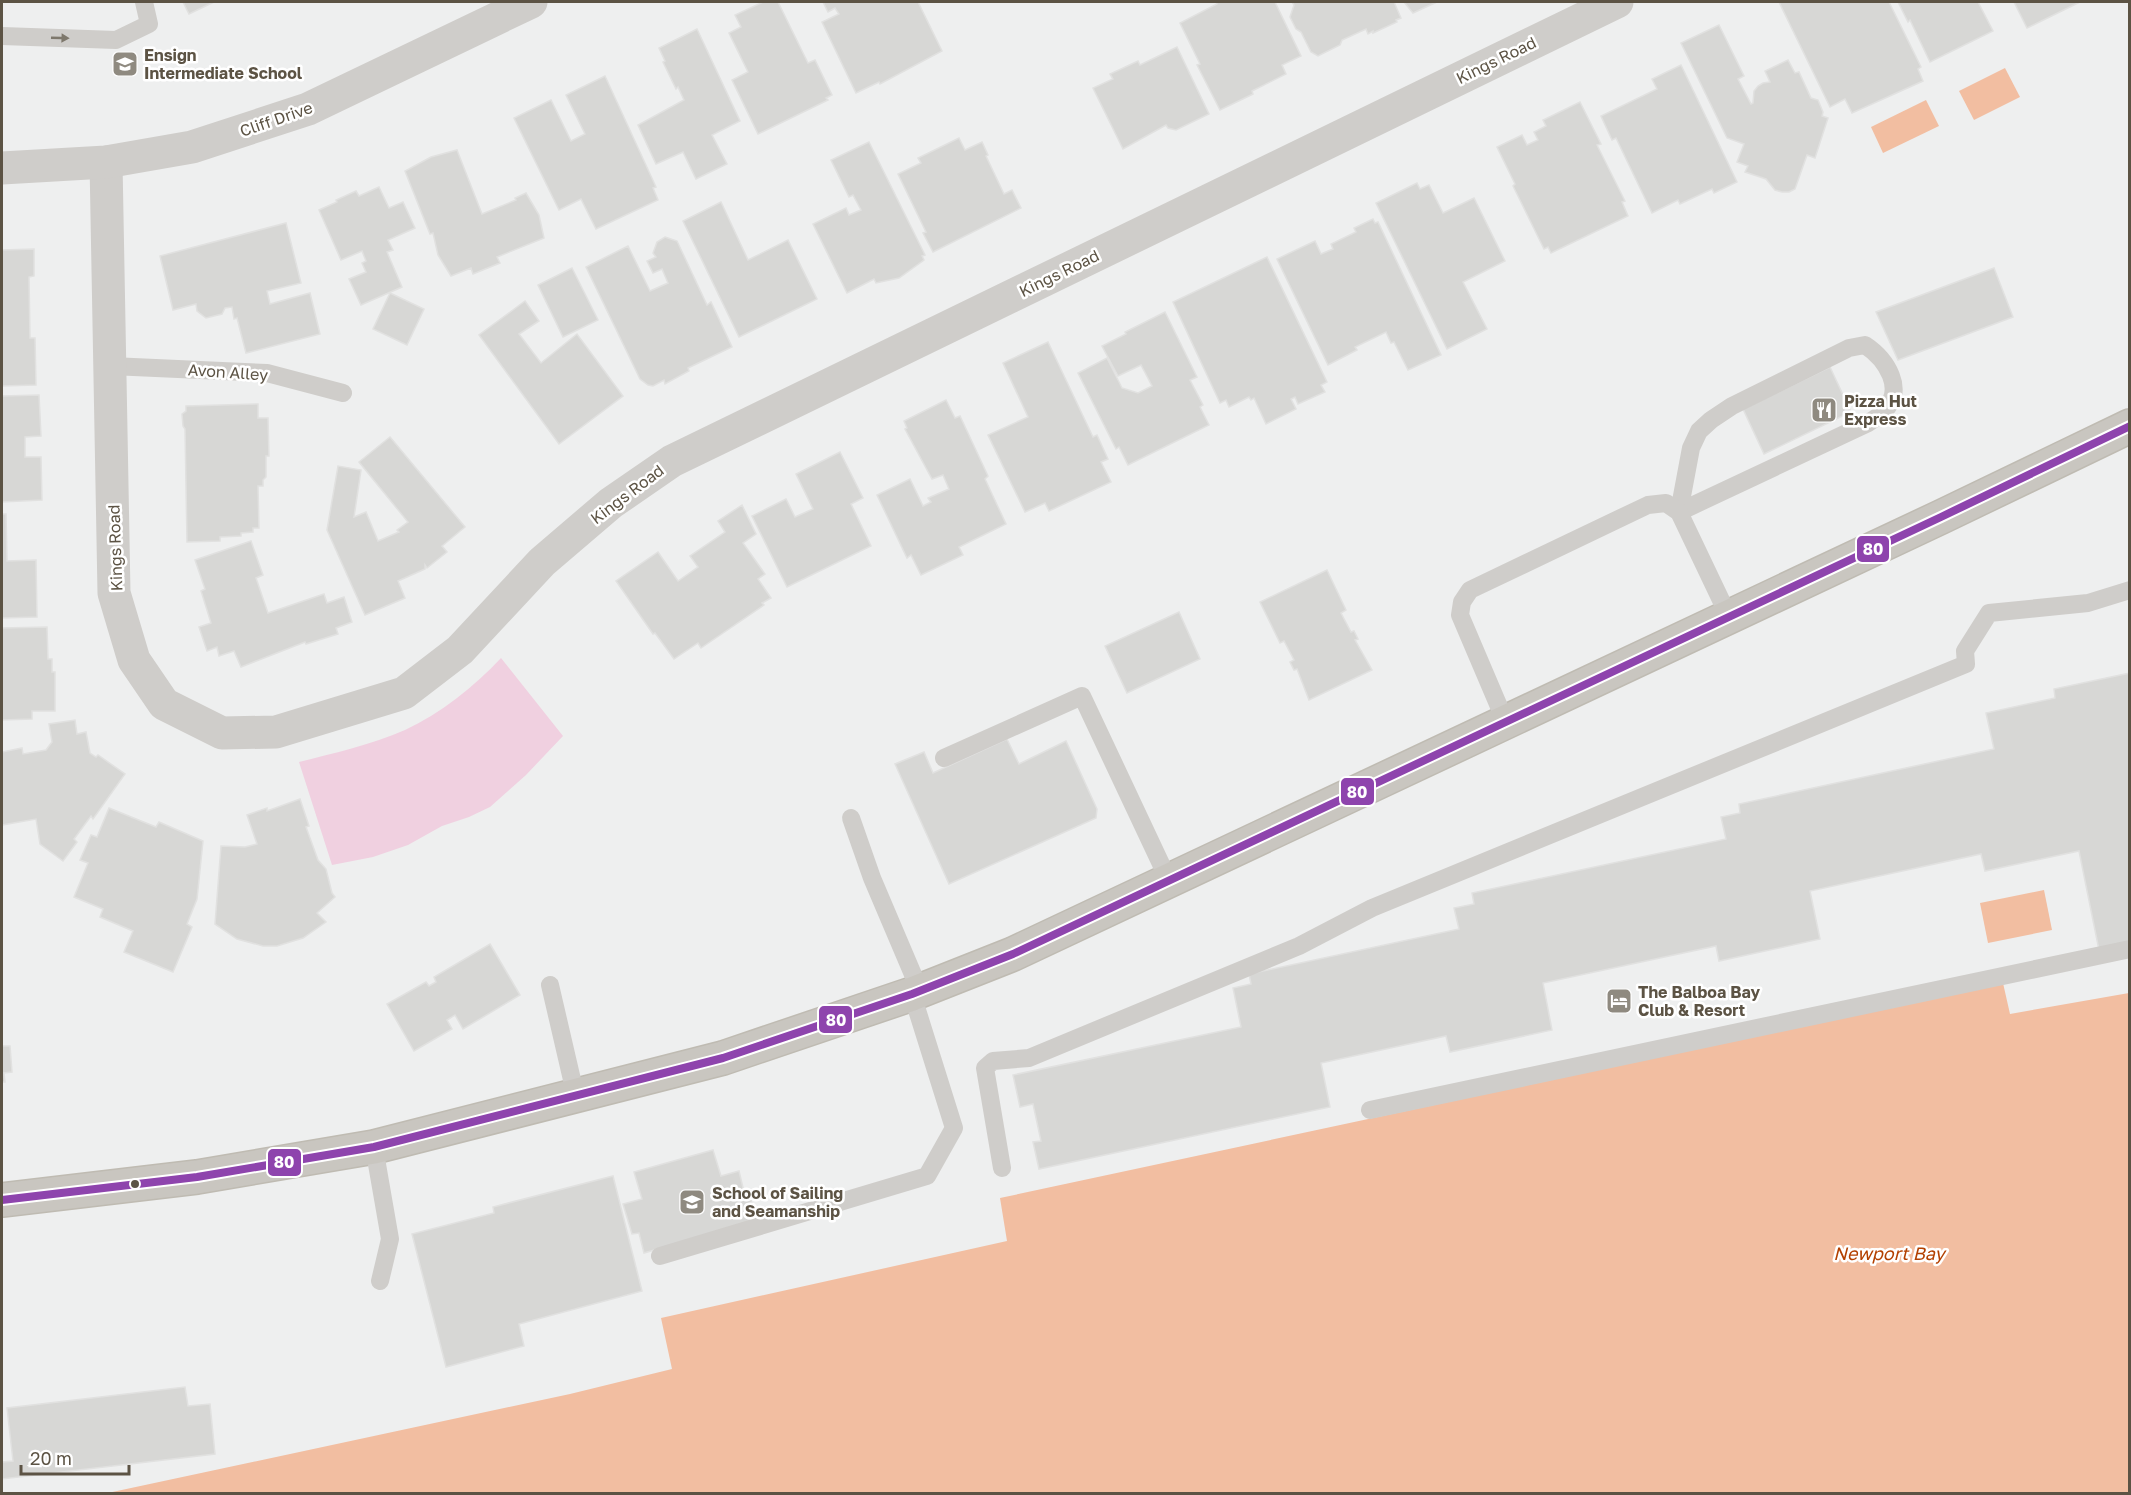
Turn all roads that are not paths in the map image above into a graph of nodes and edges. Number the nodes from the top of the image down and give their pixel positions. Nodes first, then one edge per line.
1 (144, 2) edge
2 (531, 2) edge
3 (1617, 2) edge
4 (2, 36) edge
5 (106, 162) junction
6 (2, 168) edge
7 (111, 366) junction
8 (343, 393) dead end
9 (2130, 426) edge
10 (1679, 512) junction
11 (2130, 590) edge
12 (1729, 617) junction
13 (1506, 723) junction
14 (944, 758) dead end
15 (851, 818) dead end
16 (1169, 881) junction
17 (2130, 949) edge
18 (550, 985) dead end
19 (916, 993) junction
20 (576, 1097) junction
21 (1370, 1110) dead end
22 (374, 1147) junction
23 (1002, 1168) dead end
24 (2, 1200) edge
25 (660, 1256) dead end
26 (380, 1281) dead end

4 -> 1 lane
2 - 5 street, Cliff Drive
3 - 7 street, Kings Road
5 - 6 street, Cliff Drive
5 - 7 street, Kings Road
7 - 8 lane, Avon Alley
9 - 12 highway
10 - 10 lane
10 - 12 lane
10 - 13 lane
11 - 23 lane
12 - 13 highway
13 - 16 highway
14 - 16 lane
15 - 19 lane
16 - 19 highway
17 - 21 lane
18 - 20 lane
19 - 20 highway
19 - 25 lane
20 - 22 highway
22 - 24 highway
22 - 26 lane

